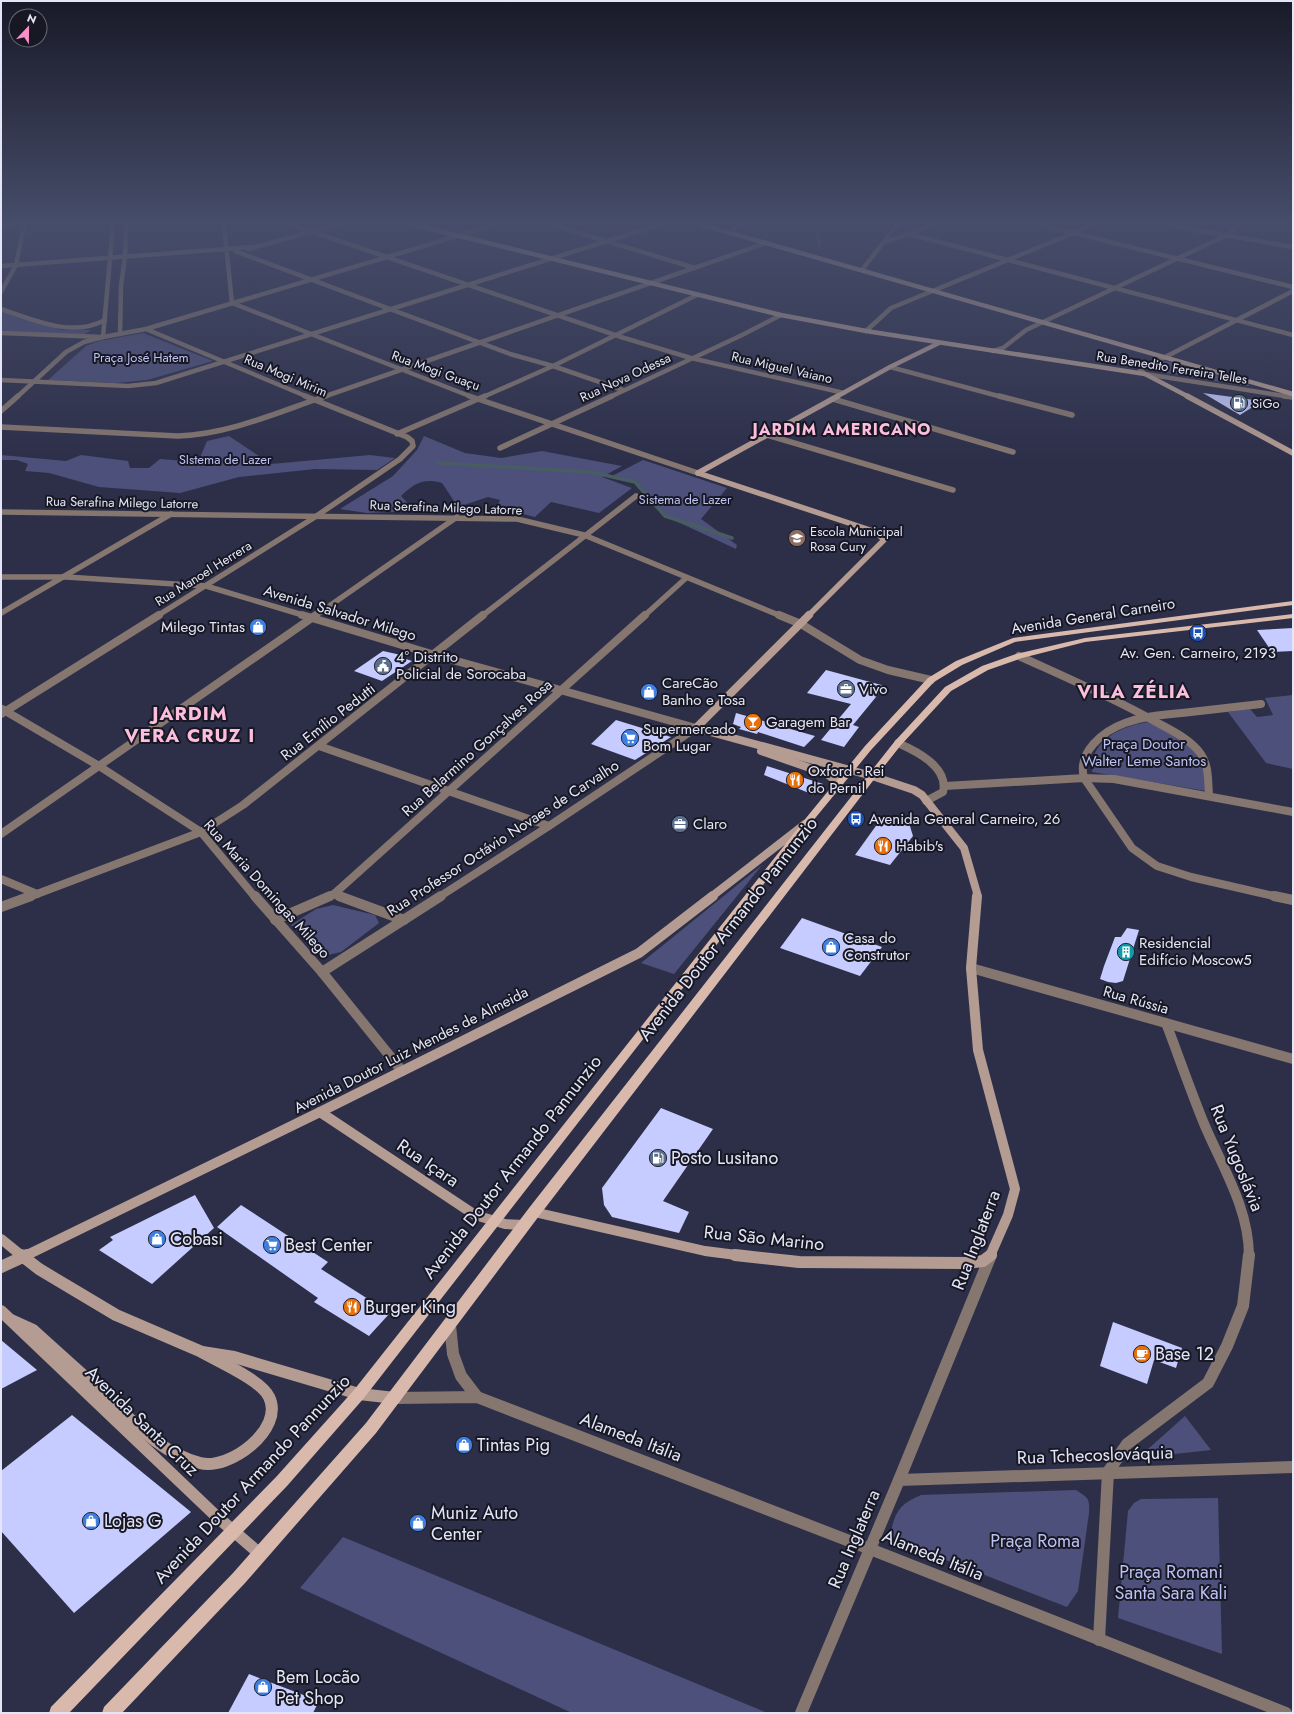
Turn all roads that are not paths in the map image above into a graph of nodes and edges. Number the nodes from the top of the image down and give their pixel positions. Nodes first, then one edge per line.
1 (107, 305) edge
2 (121, 305) edge
3 (225, 305) edge
4 (237, 305) edge
5 (385, 305) edge
6 (403, 305) edge
7 (525, 305) edge
8 (589, 305) edge
9 (677, 305) edge
10 (738, 305) edge
11 (898, 305) edge
12 (985, 305) edge
13 (1081, 305) edge
14 (1180, 305) edge
15 (1265, 305) edge
16 (393, 308) junction
17 (1, 309) edge
18 (780, 315) junction
19 (557, 316) junction
20 (1235, 320) junction
21 (105, 322) junction
22 (1044, 322) junction
23 (146, 329) junction
24 (866, 331) junction
25 (1, 333) edge
26 (120, 334) junction
27 (311, 334) junction
28 (616, 335) junction
29 (1293, 335) edge
30 (71, 336) junction
31 (103, 337) junction
32 (480, 342) junction
33 (939, 343) junction
34 (994, 351) junction
35 (66, 352) junction
36 (1165, 357) junction
37 (691, 358) junction
38 (225, 362) junction
39 (553, 366) junction
40 (890, 367) junction
41 (402, 370) junction
42 (1145, 374) junction
43 (1, 380) edge
44 (34, 382) junction
45 (623, 390) junction
46 (844, 392) junction
47 (1293, 395) edge
48 (480, 398) junction
49 (833, 399) junction
50 (317, 400) junction
51 (1, 412) edge
52 (1072, 415) dead end
53 (550, 424) junction
54 (1, 427) edge
55 (398, 434) junction
56 (767, 435) junction
57 (413, 446) joint
58 (500, 448) dead end
59 (1013, 452) dead end
60 (1293, 453) edge
61 (698, 473) junction
62 (953, 490) dead end
63 (636, 496) dead end
64 (1, 512) edge
65 (172, 514) junction
66 (315, 517) junction
67 (457, 517) junction
68 (584, 535) junction
69 (1, 577) edge
70 (66, 577) junction
71 (686, 578) junction
72 (206, 586) junction
73 (1293, 603) edge
74 (1, 614) edge
75 (1293, 616) edge
76 (313, 618) junction
77 (801, 624) junction
78 (435, 654) junction
79 (1019, 656) junction
80 (931, 680) junction
81 (561, 690) junction
82 (1261, 704) dead end
83 (2, 711) edge
84 (1147, 716) junction
85 (696, 728) junction
86 (898, 742) junction
87 (319, 746) junction
88 (99, 766) junction
89 (850, 770) junction
90 (872, 776) junction
91 (1084, 778) junction
92 (839, 783) junction
93 (945, 786) junction
94 (449, 791) junction
95 (1209, 795) junction
96 (926, 801) junction
97 (1293, 812) edge
98 (809, 820) junction
99 (549, 826) junction
100 (201, 832) junction
101 (1, 834) edge
102 (1, 879) edge
103 (37, 894) junction
104 (334, 894) junction
105 (1293, 900) edge
106 (1, 907) edge
107 (275, 920) junction
108 (404, 920) junction
109 (971, 968) junction
110 (322, 972) junction
111 (1166, 1023) junction
112 (1293, 1059) edge
113 (402, 1071) junction
114 (320, 1112) junction
115 (534, 1212) junction
116 (494, 1222) junction
117 (524, 1225) junction
118 (1, 1239) edge
119 (991, 1255) junction
120 (23, 1257) junction
121 (1, 1267) edge
122 (1, 1311) edge
123 (11, 1320) junction
124 (450, 1325) junction
125 (202, 1352) junction
126 (359, 1394) junction
127 (477, 1397) junction
128 (395, 1398) junction
129 (1293, 1467) edge
130 (1108, 1472) junction
131 (899, 1480) junction
132 (234, 1532) junction
133 (870, 1549) junction
134 (260, 1554) junction
135 (1099, 1640) junction
136 (57, 1713) edge
137 (110, 1713) edge
138 (801, 1713) edge
139 (1286, 1713) edge

1 - 21 street
2 - 26 street
3 - 23 street
4 - 27 street, Rua Mogi Guaçu
5 - 16 street
6 - 16 street
7 - 19 street, Rua Miguel Vaiano
8 - 19 street
9 - 28 street
10 - 18 main road, Rua Benedito Ferreira Telles
11 - 24 street
12 - 22 main road
13 - 22 street
14 - 20 street
15 - 20 street
16 - 27 street
16 - 32 street
17 - 21 street
18 - 24 main road, Rua Benedito Ferreira Telles
18 - 37 street, Rua Nova Odessa
19 - 28 street, Rua Miguel Vaiano
19 - 32 street
20 - 29 street
20 - 36 street
21 - 30 street
21 - 31 street
22 - 34 street
22 - 36 main road
23 - 26 street
23 - 38 street, Rua Mogi Mirim
24 - 33 main road, Rua Benedito Ferreira Telles
25 - 30 street
26 - 31 street
27 - 38 street
27 - 41 street, Rua Mogi Guaçu
28 - 37 street, Rua Miguel Vaiano
28 - 39 street
30 - 31 street
30 - 35 street
31 - 35 street
32 - 39 street
32 - 41 street
33 - 34 main road, Rua Benedito Ferreira Telles
33 - 40 main road
34 - 42 main road, Rua Benedito Ferreira Telles
35 - 44 street
36 - 42 street
36 - 47 main road
37 - 45 street, Rua Nova Odessa
37 - 46 street, Rua Miguel Vaiano
38 - 44 street
38 - 50 street, Rua Mogi Mirim
39 - 45 street
39 - 48 street
40 - 46 main road
40 - 52 street
41 - 48 street, Rua Mogi Guaçu
41 - 50 street
42 - 47 street, Rua Benedito Ferreira Telles
42 - 60 main road
43 - 44 street
44 - 51 street
45 - 53 street, Rua Nova Odessa
46 - 49 main road
48 - 53 street, Rua Mogi Guaçu
48 - 55 street
49 - 56 main road
49 - 59 street
50 - 54 street
50 - 55 street, Rua Mogi Mirim
53 - 58 street, Rua Nova Odessa
53 - 61 street, Rua Mogi Guaçu
55 - 57 street, Rua Mogi Mirim
56 - 61 main road
56 - 62 street
57 - 66 street, Rua Manoel Herrera
61 - 77 main road, Rua Professor Octávio Novaes de Carvalho
63 - 68 street, Rua Emílio Pedutti
64 - 65 street, Rua Serafina Milego Latorre
65 - 66 street, Rua Serafina Milego Latorre
65 - 70 street
66 - 67 street, Rua Serafina Milego Latorre
66 - 72 street, Rua Manoel Herrera
67 - 68 street, Rua Serafina Milego Latorre
67 - 76 street
68 - 71 street, Rua Serafina Milego Latorre
68 - 78 street, Rua Emílio Pedutti
69 - 70 street, Avenida Salvador Milego
70 - 72 street, Avenida Salvador Milego
70 - 74 street
71 - 77 street, Rua Serafina Milego Latorre
71 - 81 street, Rua Belarmino Gonçalves Rosa
72 - 76 street, Avenida Salvador Milego
72 - 83 street, Rua Manoel Herrera
73 - 80 main road, Avenida General Carneiro
75 - 79 main road, Avenida General Carneiro
76 - 78 street, Avenida Salvador Milego
76 - 88 street
77 - 80 street, Rua Serafina Milego Latorre
77 - 85 main road, Rua Professor Octávio Novaes de Carvalho
78 - 81 street, Avenida Salvador Milego
78 - 87 street, Rua Emílio Pedutti
79 - 84 street
79 - 86 main road, Avenida General Carneiro
80 - 89 main road, Avenida General Carneiro
81 - 85 street, Avenida Salvador Milego
81 - 94 street, Rua Belarmino Gonçalves Rosa
82 - 84 street
83 - 88 street, Rua Maria Domingas Milego
84 - 91 street
84 - 95 street
85 - 89 main road, Avenida Salvador Milego
85 - 92 main road
85 - 99 street, Rua Professor Octávio Novaes de Carvalho
86 - 90 main road, Avenida General Carneiro
86 - 93 street
87 - 94 street
87 - 100 street, Rua Emílio Pedutti
88 - 100 street, Rua Maria Domingas Milego
88 - 101 street
89 - 90 main road, Rua Inglaterra
89 - 92 main road, Avenida Doutor Armando Pannunzio
90 - 96 main road, Rua Inglaterra
90 - 115 main road, Avenida Doutor Armando Pannunzio
91 - 93 street
91 - 95 street
91 - 105 street
92 - 98 main road, Avenida Doutor Armando Pannunzio
93 - 96 street
94 - 99 street
94 - 104 street, Rua Belarmino Gonçalves Rosa
95 - 97 street
96 - 109 main road, Rua Inglaterra
98 - 113 main road, Avenida Doutor Luiz Mendes de Almeida
98 - 116 main road, Avenida Doutor Armando Pannunzio
99 - 108 street, Rua Professor Octávio Novaes de Carvalho
100 - 103 street, Rua Emílio Pedutti
100 - 107 street, Rua Maria Domingas Milego
102 - 103 street
103 - 106 street, Rua Emílio Pedutti
104 - 107 street, Rua Belarmino Gonçalves Rosa
104 - 108 street
107 - 110 street, Rua Maria Domingas Milego
108 - 110 street, Rua Professor Octávio Novaes de Carvalho
109 - 111 street, Rua Rússia
109 - 119 main road, Rua Inglaterra
110 - 113 street, Rua Maria Domingas Milego
111 - 112 street, Rua Rússia
111 - 130 street, Rua Yugoslávia
113 - 114 main road, Avenida Doutor Luiz Mendes de Almeida
114 - 116 main road, Rua Içara
114 - 120 main road, Avenida Doutor Luiz Mendes de Almeida
115 - 117 main road, Avenida Doutor Armando Pannunzio
115 - 119 main road, Rua São Marino
116 - 117 main road, Rua Içara
116 - 126 main road, Avenida Doutor Armando Pannunzio
117 - 124 main road, Avenida Doutor Armando Pannunzio
118 - 120 main road
119 - 131 street, Rua Inglaterra
120 - 121 main road, Avenida Doutor Luiz Mendes de Almeida
120 - 125 main road
122 - 123 main road, Avenida Santa Cruz
123 - 125 main road
123 - 132 main road, Avenida Santa Cruz
124 - 127 street
124 - 128 main road, Avenida Doutor Armando Pannunzio
125 - 126 main road
126 - 128 main road
126 - 132 main road, Avenida Doutor Armando Pannunzio
127 - 128 street, Alameda Itália
127 - 133 street, Alameda Itália
128 - 134 main road, Avenida Doutor Armando Pannunzio
129 - 130 street, Rua Tchecoslováquia
130 - 131 street, Rua Tchecoslováquia
130 - 135 street, Rua Yugoslávia
131 - 133 street, Rua Inglaterra
132 - 134 main road, Avenida Santa Cruz
132 - 136 main road, Avenida Doutor Armando Pannunzio
133 - 135 street, Alameda Itália
133 - 138 street, Rua Inglaterra
134 - 137 main road, Avenida Doutor Armando Pannunzio
135 - 139 street, Alameda Itália

